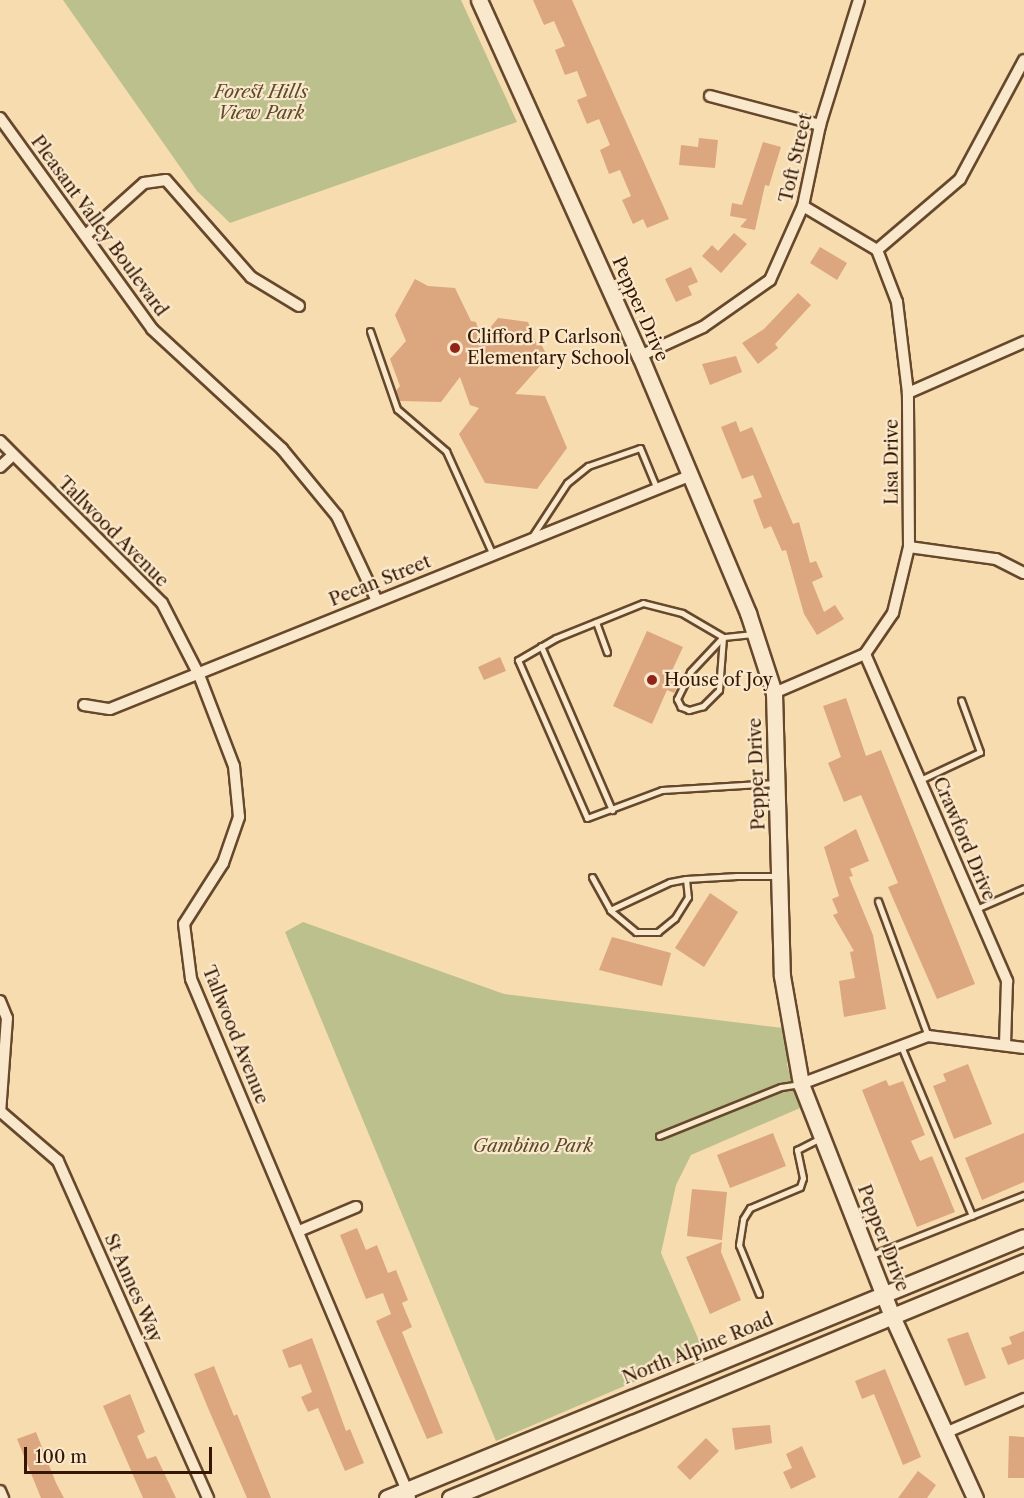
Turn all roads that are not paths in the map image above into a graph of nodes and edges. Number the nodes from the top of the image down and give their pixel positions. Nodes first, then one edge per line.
1 (479, 0) edge
2 (860, 0) edge
3 (1024, 60) edge
4 (710, 96) dead end
5 (0, 118) edge
6 (820, 125) junction
7 (803, 206) junction
8 (87, 234) junction
9 (877, 250) junction
10 (299, 306) dead end
11 (370, 331) dead end
12 (1024, 342) edge
13 (640, 356) junction
14 (908, 393) junction
15 (0, 441) edge
16 (12, 456) junction
17 (0, 467) edge
18 (689, 476) junction
19 (657, 489) junction
20 (531, 538) junction
21 (909, 547) junction
22 (492, 554) junction
23 (1024, 573) edge
24 (376, 599) junction
25 (596, 622) junction
26 (755, 634) junction
27 (723, 637) junction
28 (541, 646) junction
29 (607, 652) dead end
30 (866, 654) junction
31 (199, 675) junction
32 (774, 693) junction
33 (961, 700) dead end
34 (84, 705) dead end
35 (920, 780) junction
36 (776, 783) junction
37 (612, 810) junction
38 (779, 876) junction
39 (592, 877) dead end
40 (686, 879) junction
41 (1024, 888) edge
42 (878, 901) dead end
43 (976, 909) junction
44 (610, 910) junction
45 (0, 1001) edge
46 (928, 1036) junction
47 (1005, 1043) junction
48 (901, 1046) junction
49 (1024, 1048) edge
50 (801, 1084) junction
51 (1, 1112) edge
52 (658, 1136) dead end
53 (823, 1138) junction
54 (1024, 1195) edge
55 (356, 1207) dead end
56 (972, 1216) junction
57 (299, 1231) junction
58 (1024, 1237) edge
59 (869, 1256) junction
60 (1024, 1262) edge
61 (759, 1294) dead end
62 (883, 1294) junction
63 (892, 1316) junction
64 (1024, 1399) edge
65 (945, 1433) junction
66 (0, 1491) edge
67 (408, 1494) edge
68 (3, 1498) edge
69 (208, 1498) edge
70 (387, 1498) edge
71 (450, 1498) edge
72 (975, 1498) edge

1 - 13 street, Pepper Drive
2 - 6 street, Toft Street
3 - 9 street
4 - 6 street
5 - 8 street, Pleasant Valley Boulevard
6 - 7 street, Toft Street
7 - 9 street
7 - 13 street, Toft Street
8 - 10 street
8 - 24 street, Pleasant Valley Boulevard
9 - 14 street, Lisa Drive
11 - 22 lane
12 - 14 street
13 - 18 street, Pepper Drive
14 - 21 street, Lisa Drive
15 - 16 street, Tallwood Avenue
16 - 17 street
16 - 31 street, Tallwood Avenue
18 - 19 street, Pecan Street
18 - 26 street, Pepper Drive
19 - 20 street, Pecan Street
19 - 20 lane
20 - 22 street, Pecan Street
21 - 23 street
21 - 30 street, Lisa Drive
22 - 24 street, Pecan Street
24 - 31 street, Pecan Street
25 - 27 lane
25 - 28 lane
25 - 29 lane
26 - 27 lane
26 - 32 street, Pepper Drive
27 - 27 lane
28 - 37 lane
28 - 37 lane
30 - 32 street
30 - 35 street, Crawford Drive
31 - 34 street, Pecan Street
31 - 57 street, Tallwood Avenue
32 - 36 street, Pepper Drive
33 - 35 lane
35 - 43 street, Crawford Drive
36 - 37 lane
36 - 38 street, Pepper Drive
38 - 40 lane
38 - 50 street, Pepper Drive
39 - 44 lane
40 - 44 lane
40 - 44 lane
41 - 43 lane
42 - 46 lane
43 - 47 street, Crawford Drive
45 - 51 street
46 - 47 street
46 - 48 street
47 - 49 street
48 - 50 street
48 - 56 lane
50 - 52 lane
50 - 53 street, Pepper Drive
51 - 69 street, St Annes Way
53 - 59 street, Pepper Drive
53 - 61 lane
54 - 56 lane
55 - 57 street
56 - 59 lane
57 - 67 street, Tallwood Avenue
58 - 62 street, North Alpine Road
59 - 62 street, Pepper Drive
60 - 63 street
62 - 63 street, Pepper Drive
62 - 67 street, North Alpine Road
63 - 65 street, Pepper Drive
63 - 71 street
64 - 65 street
65 - 72 street, Pepper Drive
66 - 68 street
67 - 70 street, North Alpine Road

